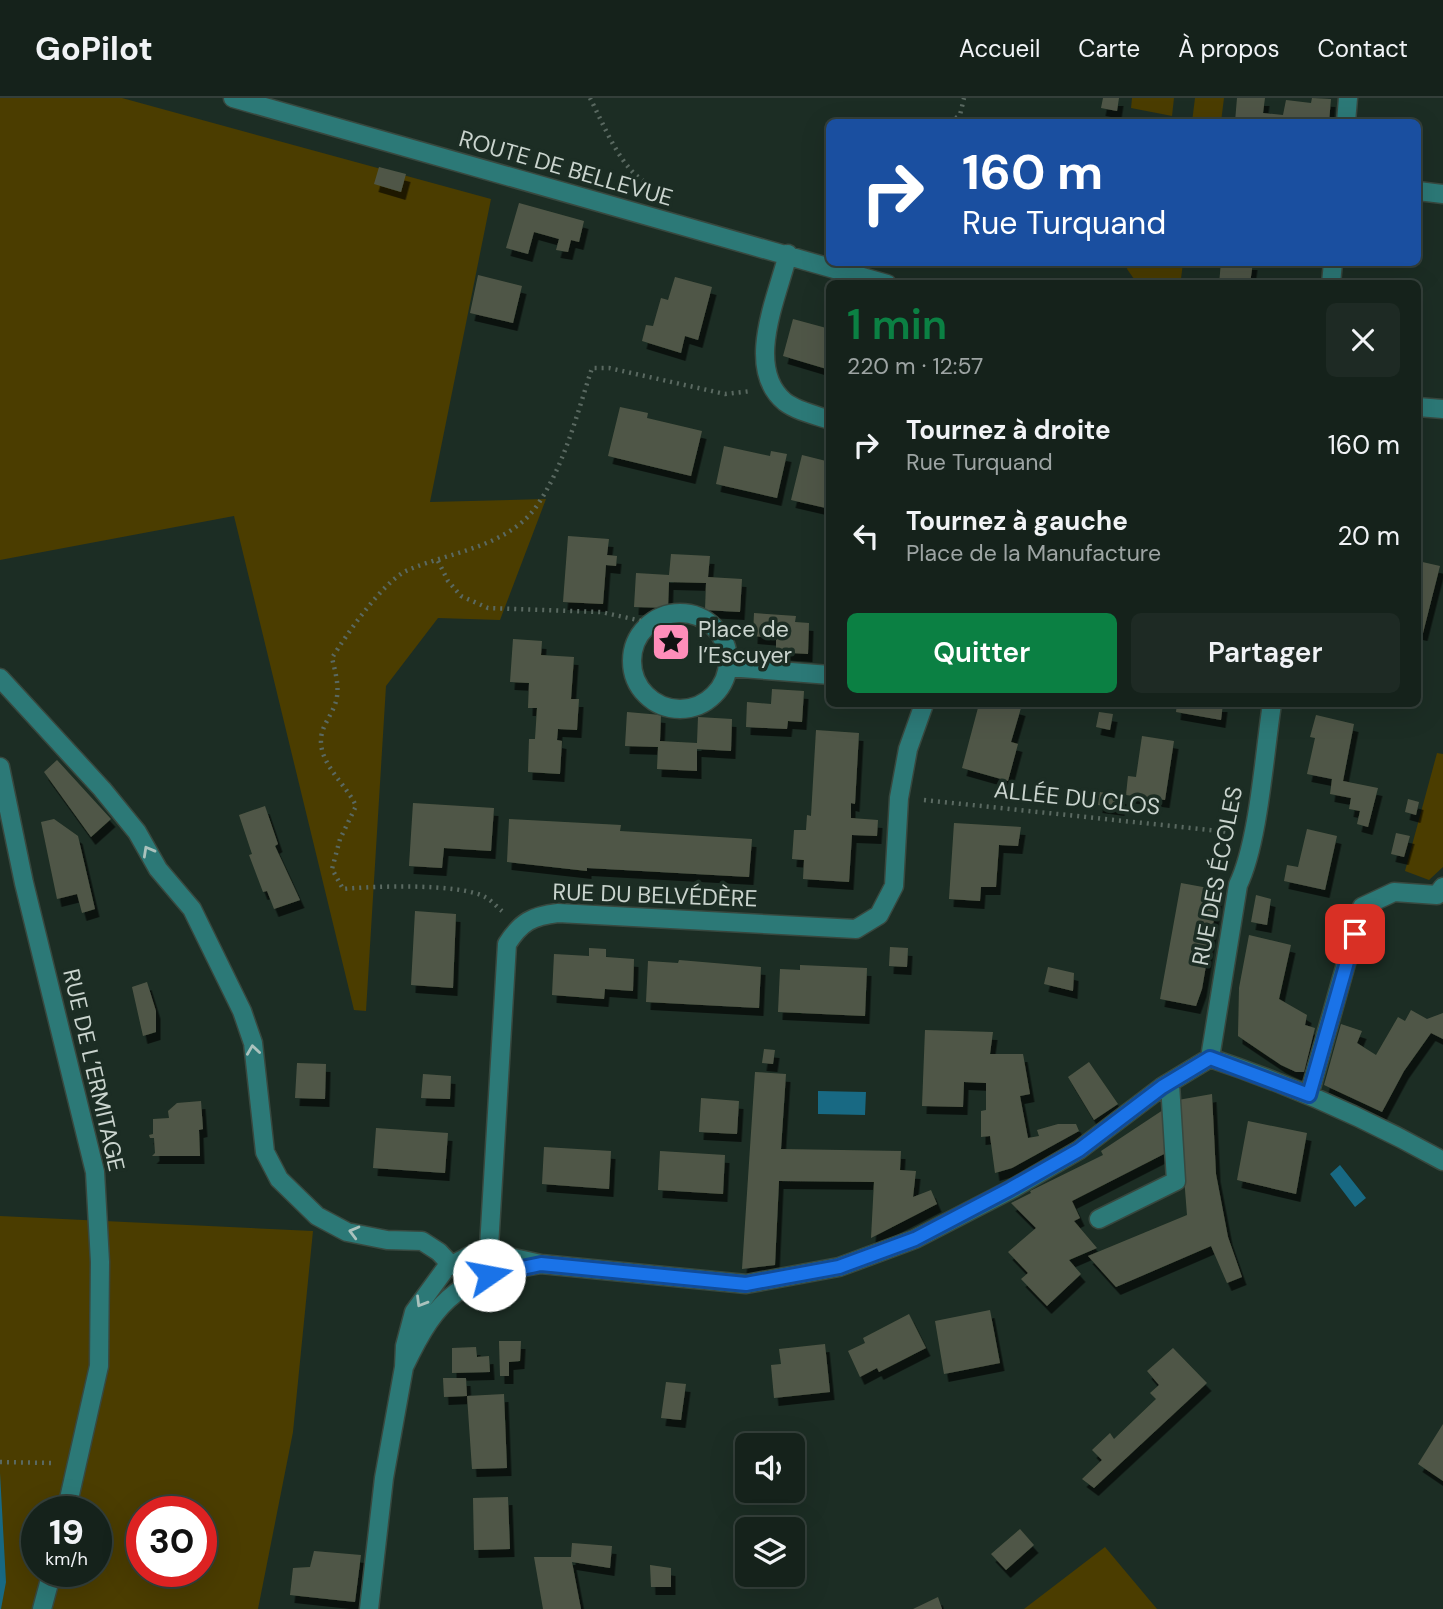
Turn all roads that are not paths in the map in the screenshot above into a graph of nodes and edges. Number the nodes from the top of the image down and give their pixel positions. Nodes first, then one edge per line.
1 (233, 98) edge
2 (1348, 98) edge
3 (1346, 119) edge
4 (1421, 191) edge
5 (1443, 194) edge
6 (788, 254) junction
7 (826, 266) edge
8 (828, 266) edge
9 (874, 280) edge
10 (1421, 407) edge
11 (1443, 409) edge
12 (826, 418) edge
13 (728, 667) junction
14 (826, 675) edge
15 (0, 678) edge
16 (923, 707) edge
17 (1272, 707) edge
18 (0, 767) edge
19 (1443, 887) edge
20 (1210, 1058) junction
21 (1170, 1084) junction
22 (1309, 1095) junction
23 (1443, 1161) edge
24 (1099, 1219) dead end
25 (487, 1255) junction
26 (541, 1264) junction
27 (452, 1266) junction
28 (489, 1275) junction
29 (404, 1367) junction
30 (70, 1496) edge
31 (48, 1587) edge
32 (43, 1609) edge
33 (369, 1609) edge

1 - 6 street, ROUTE DE BELLEVUE
2 - 3 street
4 - 5 street
6 - 7 street, ROUTE DE BELLEVUE
6 - 12 street
8 - 9 street, ROUTE DE BELLEVUE
10 - 11 street
13 - 13 street
13 - 14 street
27 -> 15 street
16 - 25 street, RUE DU BELVÉDÈRE
17 - 20 street, RUE DES ÉCOLES
18 - 30 street, RUE DE L’ERMITAGE
19 - 22 street
20 - 21 street
20 - 22 street
21 - 24 street
21 - 26 street
22 - 23 street
25 - 26 street
25 - 27 street
25 - 28 street
26 - 28 street
27 -> 29 street
28 - 29 street
29 - 33 street
31 - 32 street

